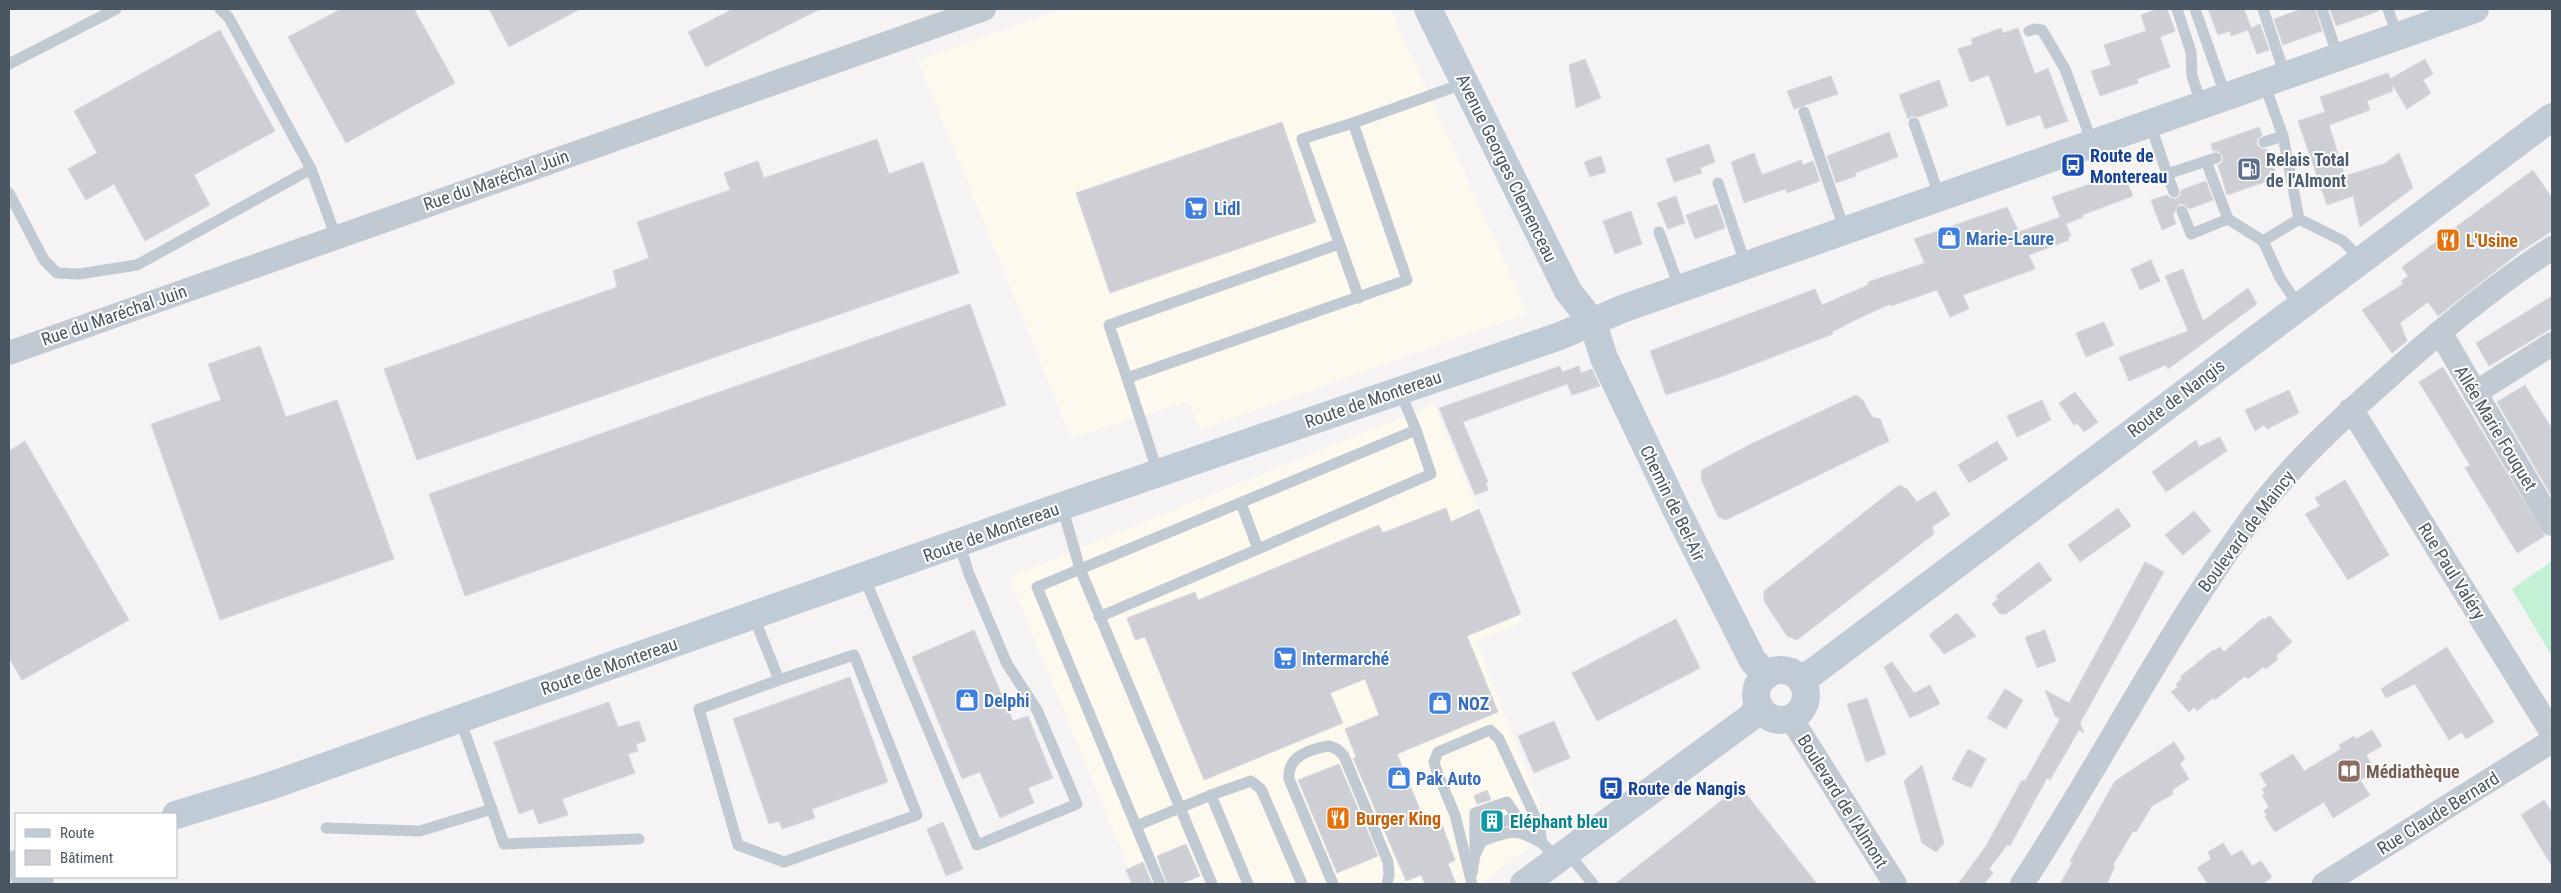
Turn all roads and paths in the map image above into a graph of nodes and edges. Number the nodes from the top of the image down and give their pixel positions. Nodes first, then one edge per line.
1 (116, 9) edge
2 (220, 9) edge
3 (984, 9) edge
4 (1428, 9) edge
5 (2176, 9) edge
6 (2195, 9) edge
7 (2263, 9) edge
8 (2322, 9) edge
9 (2388, 9) edge
10 (2475, 9) edge
11 (2028, 31) dead end
12 (2398, 37) junction
13 (2338, 57) junction
14 (9, 64) edge
15 (2274, 79) junction
16 (1465, 83) junction
17 (2214, 102) junction
18 (1804, 112) dead end
19 (2552, 117) edge
20 (1353, 123) junction
21 (1914, 123) dead end
22 (2150, 123) junction
23 (2282, 136) junction
24 (2264, 142) dead end
25 (2093, 145) junction
26 (311, 168) junction
27 (2167, 174) junction
28 (1718, 183) dead end
29 (2174, 192) dead end
30 (9, 194) edge
31 (1940, 198) junction
32 (2182, 211) dead end
33 (2299, 218) junction
34 (2228, 219) junction
35 (1845, 231) junction
36 (1659, 232) dead end
37 (336, 237) junction
38 (2263, 241) junction
39 (1339, 244) junction
40 (2552, 248) edge
41 (2362, 260) junction
42 (1746, 266) junction
43 (1680, 290) junction
44 (1359, 298) junction
45 (2299, 306) junction
46 (1592, 323) junction
47 (2440, 332) junction
48 (2552, 344) edge
49 (10, 349) edge
50 (1127, 378) junction
51 (1400, 389) junction
52 (2475, 393) junction
53 (2350, 410) junction
54 (1416, 430) junction
55 (1158, 473) junction
56 (1241, 502) junction
57 (1062, 506) junction
58 (2552, 524) edge
59 (960, 543) junction
60 (1258, 549) junction
61 (1080, 569) junction
62 (864, 576) junction
63 (753, 615) junction
64 (1099, 617) junction
65 (1767, 675) junction
66 (1800, 678) junction
67 (779, 680) junction
68 (1759, 706) junction
69 (460, 718) junction
70 (1791, 718) junction
71 (2552, 733) edge
72 (2552, 741) edge
73 (270, 786) junction
74 (1211, 796) junction
75 (1180, 808) junction
76 (492, 809) junction
77 (178, 814) edge
78 (1517, 816) junction
79 (178, 822) edge
80 (1136, 826) junction
81 (326, 828) dead end
82 (1475, 832) junction
83 (1523, 832) junction
84 (639, 839) dead end
85 (1556, 851) junction
86 (1475, 855) junction
87 (38, 878) edge
88 (1472, 880) edge
89 (26, 884) edge
90 (1160, 884) edge
91 (1212, 884) edge
92 (1248, 884) edge
93 (1302, 884) edge
94 (1333, 884) edge
95 (1387, 884) edge
96 (1524, 884) edge
97 (1593, 884) edge
98 (1896, 884) edge
99 (2022, 884) edge
100 (2324, 884) edge

1 - 14 lane
2 - 26 lane
3 - 37 street, Rue du Maréchal Juin
4 - 16 main road, Avenue Georges Clemenceau
5 - 17 lane
6 - 17 lane
7 - 15 lane
8 - 13 lane
9 - 12 lane
10 - 12 main road, Route de Montereau
11 - 25 lane
12 - 13 main road, Route de Montereau
13 - 15 main road, Route de Montereau
15 - 17 main road, Route de Montereau
15 - 23 lane
16 - 20 lane
16 - 46 main road, Avenue Georges Clemenceau
17 - 22 main road, Route de Montereau
18 - 35 lane
19 - 41 main road, Route de Nangis
20 - 39 lane
20 - 44 lane
21 - 31 lane
22 - 25 main road, Route de Montereau
22 - 27 lane
23 - 24 lane
23 - 33 lane
25 - 31 main road, Route de Montereau
26 - 30 lane
26 - 37 lane
27 - 29 lane
27 - 34 lane
28 - 42 lane
31 - 35 main road, Route de Montereau
32 - 34 lane
33 - 38 lane
33 - 41 lane
34 - 38 lane
35 - 42 main road, Route de Montereau
36 - 43 lane
37 - 49 street, Rue du Maréchal Juin
38 - 45 lane
39 - 44 lane
39 - 50 lane
40 - 47 street, Boulevard de Maincy
41 - 45 main road, Route de Nangis
42 - 43 main road, Route de Montereau
43 - 46 main road, Route de Montereau
44 - 50 lane
45 - 66 main road, Route de Nangis
46 - 51 main road, Route de Montereau
46 - 65 main road, Chemin de Bel-Air
47 - 52 street, Allée Marie Fouquet
47 - 53 street, Boulevard de Maincy
48 - 52 street
50 - 55 lane
51 - 54 lane
51 - 55 main road, Route de Montereau
52 - 58 street, Allée Marie Fouquet
53 - 71 street, Rue Paul Valéry
53 - 99 street, Boulevard de Maincy
54 - 56 lane
54 - 60 lane
55 - 57 main road, Route de Montereau
56 - 60 lane
56 - 61 lane
57 - 59 main road, Route de Montereau
57 - 61 lane
59 - 62 main road, Route de Montereau
59 - 62 lane
60 - 64 lane
61 - 64 lane
61 - 80 lane
62 - 63 main road, Route de Montereau
63 - 67 lane
63 - 69 main road, Route de Montereau
64 - 75 lane
65 - 66 main road
65 - 68 main road
66 - 70 main road
67 - 67 lane
68 - 70 main road
68 - 85 main road
69 - 73 main road, Route de Montereau
69 - 76 lane
70 - 98 street, Boulevard de l'Almont
72 - 100 street, Rue Claude Bernard
73 - 77 main road, Route de Montereau
73 - 79 main road, Route de Montereau
74 - 75 lane
74 - 92 lane
74 - 93 lane
75 - 80 lane
75 - 91 lane
76 - 81 lane
76 - 84 lane
78 - 82 lane
78 - 82 lane
78 - 83 lane
80 - 90 lane
82 - 86 lane
83 - 85 lane
83 - 86 lane
85 - 88 lane
85 - 96 main road
85 - 97 lane
86 - 88 lane
87 - 89 main road
94 - 95 lane

